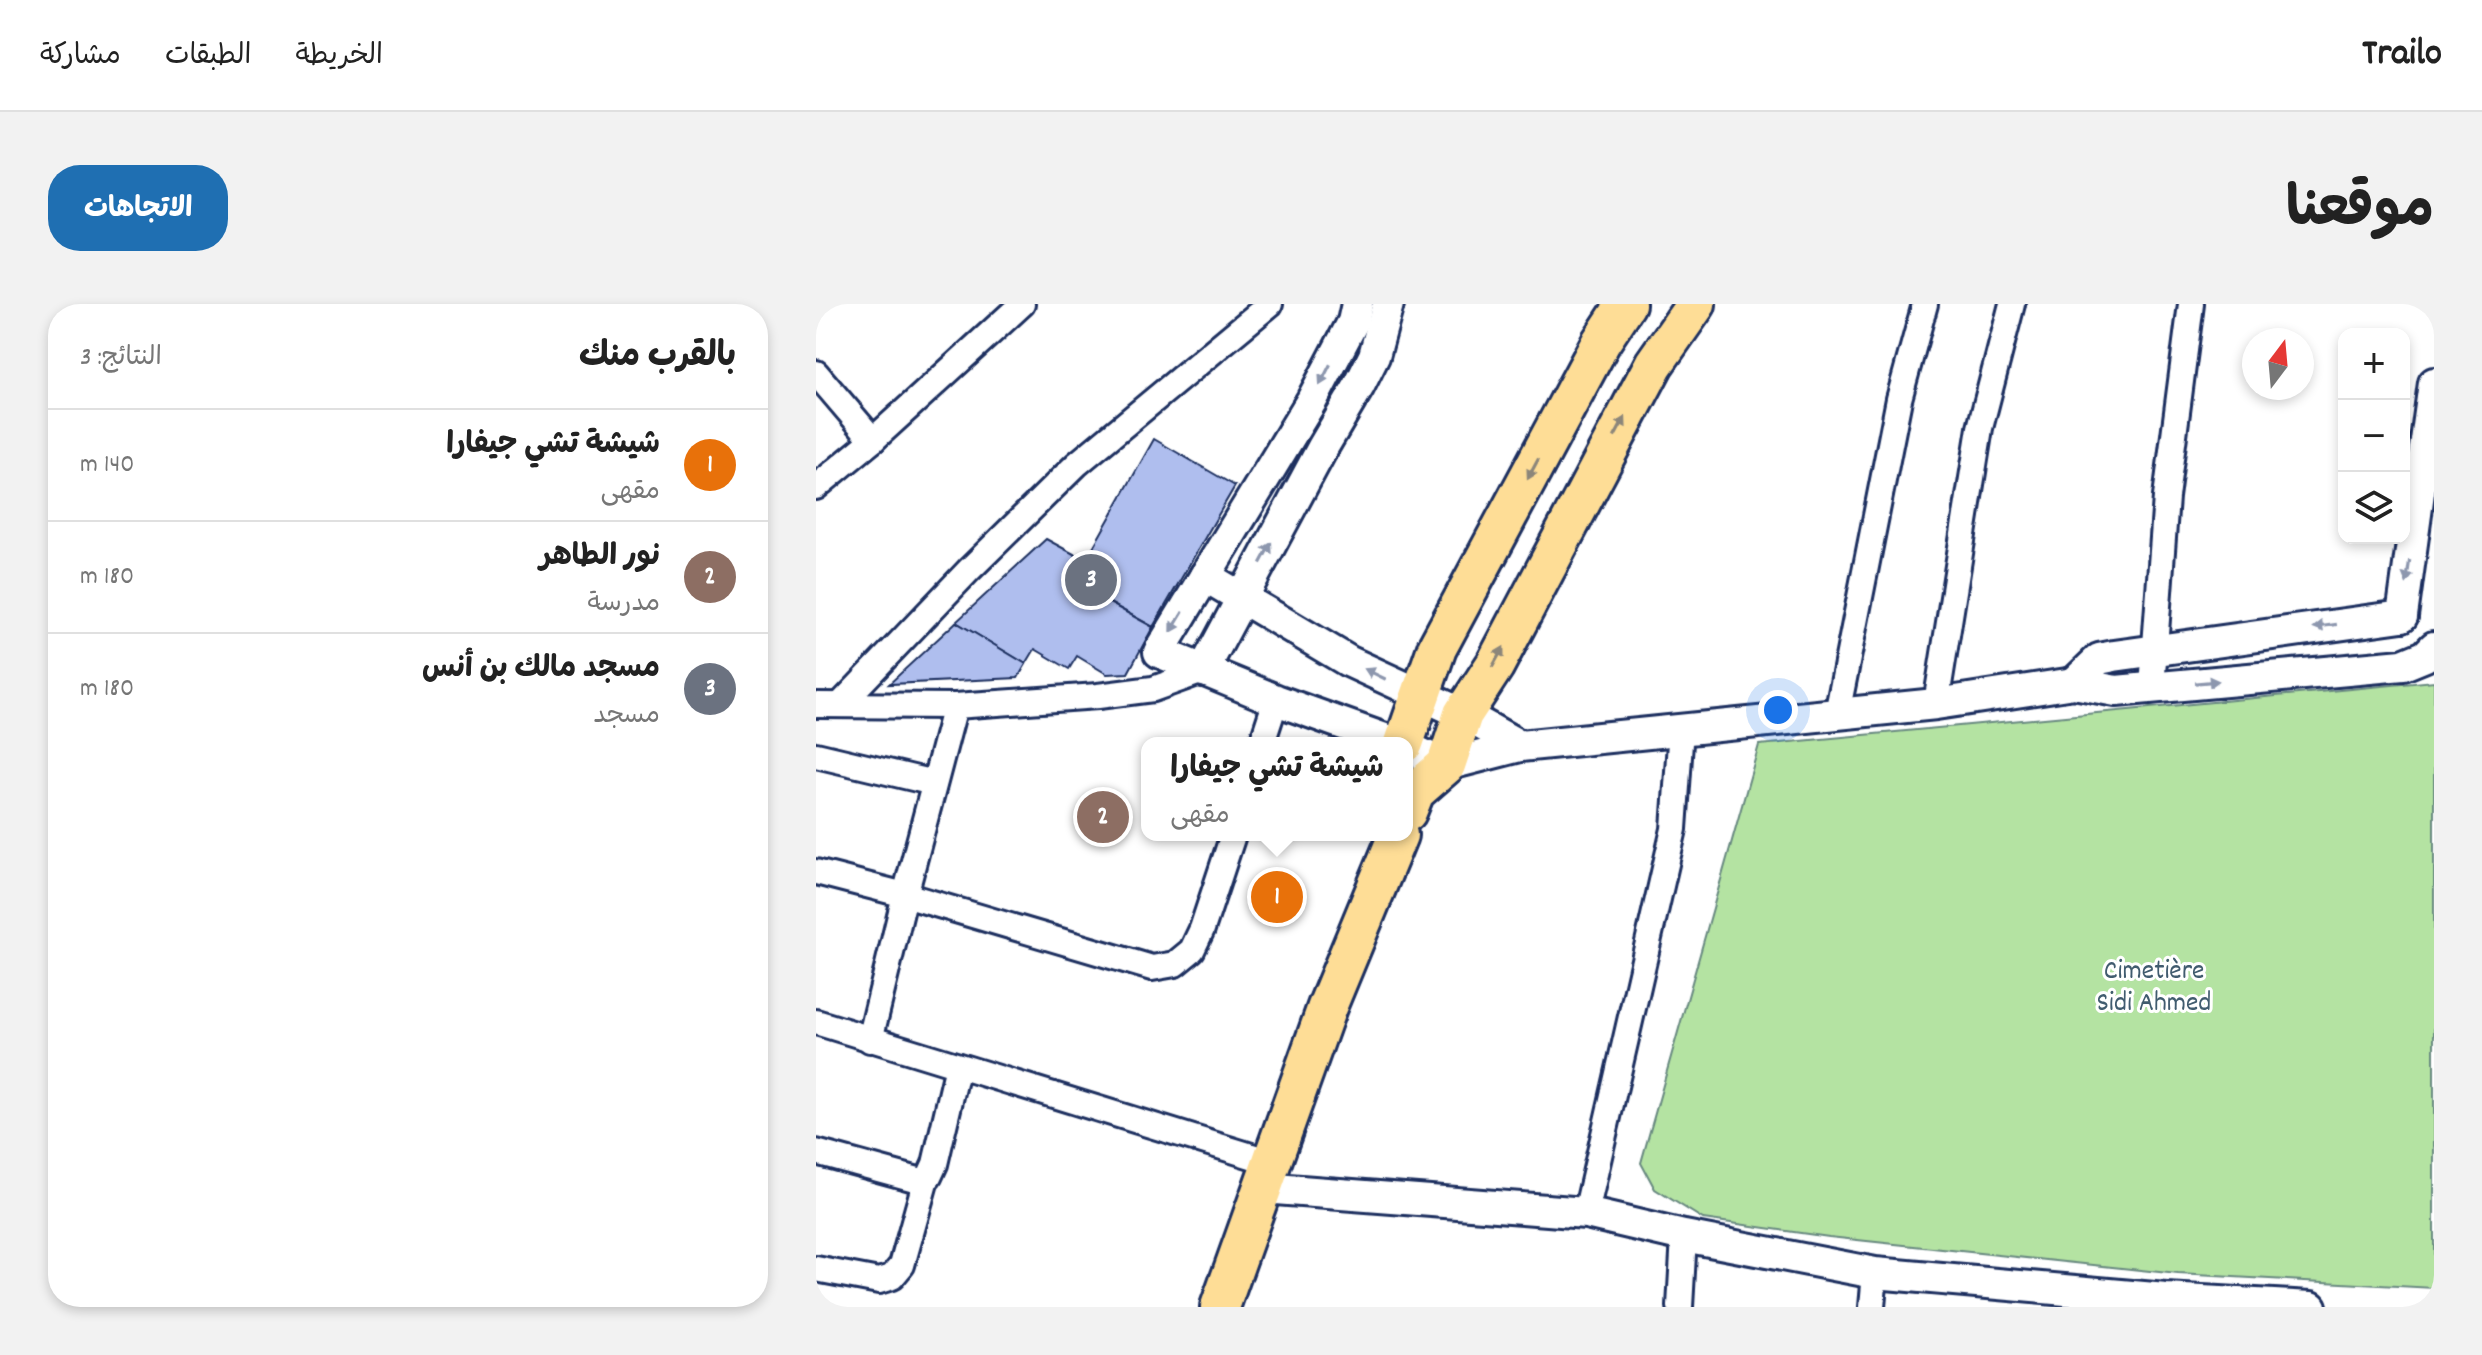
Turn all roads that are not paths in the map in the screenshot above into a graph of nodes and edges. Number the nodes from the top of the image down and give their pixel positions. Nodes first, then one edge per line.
1 (1022, 304) edge
2 (1270, 304) edge
3 (1357, 304) edge
4 (1388, 304) edge
5 (1696, 304) edge
6 (1925, 304) edge
7 (2012, 304) edge
8 (2191, 304) edge
9 (1622, 308) edge
10 (1671, 339) junction
11 (816, 373) edge
12 (2434, 383) edge
13 (873, 440) junction
14 (816, 487) edge
15 (1205, 576) junction
16 (1243, 598) junction
17 (2402, 616) junction
18 (2274, 633) junction
19 (2434, 646) edge
20 (2156, 649) junction
21 (1159, 652) junction
22 (1203, 671) junction
23 (2275, 676) junction
24 (2074, 683) junction
25 (2152, 687) junction
26 (1153, 689) junction
27 (1419, 695) junction
28 (1276, 700) junction
29 (1936, 704) junction
30 (828, 705) edge
31 (955, 706) junction
32 (1463, 714) junction
33 (1837, 714) junction
34 (1681, 728) junction
35 (1264, 737) edge
36 (1379, 737) edge
37 (1408, 737) edge
38 (1520, 746) junction
39 (1413, 748) edge
40 (816, 755) edge
41 (1446, 765) junction
42 (934, 783) junction
43 (1413, 786) edge
44 (1231, 841) edge
45 (1396, 841) edge
46 (816, 872) edge
47 (905, 895) junction
48 (816, 1022) edge
49 (870, 1040) junction
50 (958, 1066) junction
51 (816, 1152) edge
52 (1266, 1175) junction
53 (926, 1179) junction
54 (1586, 1213) junction
55 (1684, 1236) junction
56 (816, 1269) edge
57 (1875, 1273) junction
58 (2016, 1297) edge
59 (2166, 1303) edge
60 (1220, 1307) edge
61 (1680, 1307) edge
62 (1872, 1307) edge
63 (2311, 1307) edge

1 - 13 street
2 - 30 street
3 -> 15 street
16 -> 4 street
5 - 10 main road
6 - 33 street
7 - 29 street
8 - 20 street
9 - 10 main road
9 -> 27 main road
32 -> 10 main road
11 - 13 street
12 -> 17 street
13 - 14 street
15 - 16 street
15 -> 21 street
16 - 22 street
27 -> 16 street
17 -> 18 street
17 - 19 street
18 - 20 street
18 - 23 street
19 - 23 street
20 - 24 street
20 - 25 street
21 - 22 street
21 - 26 street
22 - 26 street
22 - 28 street
25 -> 23 street
24 - 25 street
24 - 29 street
26 - 31 street
27 - 32 street
27 - 37 main road
28 - 35 street
28 - 36 street
29 - 33 street
30 - 31 street
31 - 42 street
32 - 38 street
32 - 41 main road
33 - 34 street
34 - 38 street
34 - 54 street
38 - 41 street
39 - 41 street
40 - 42 street
41 - 43 main road
42 - 47 street
44 - 47 street
45 - 52 main road
46 - 47 street
47 - 49 street
48 - 49 street
49 - 50 street
50 - 52 street
50 - 53 street
51 - 53 street
52 - 54 street
52 - 60 main road
53 - 56 street
54 - 55 street
55 - 57 street
55 - 61 street
57 - 58 street
57 - 62 street
58 - 59 street
59 - 63 street

